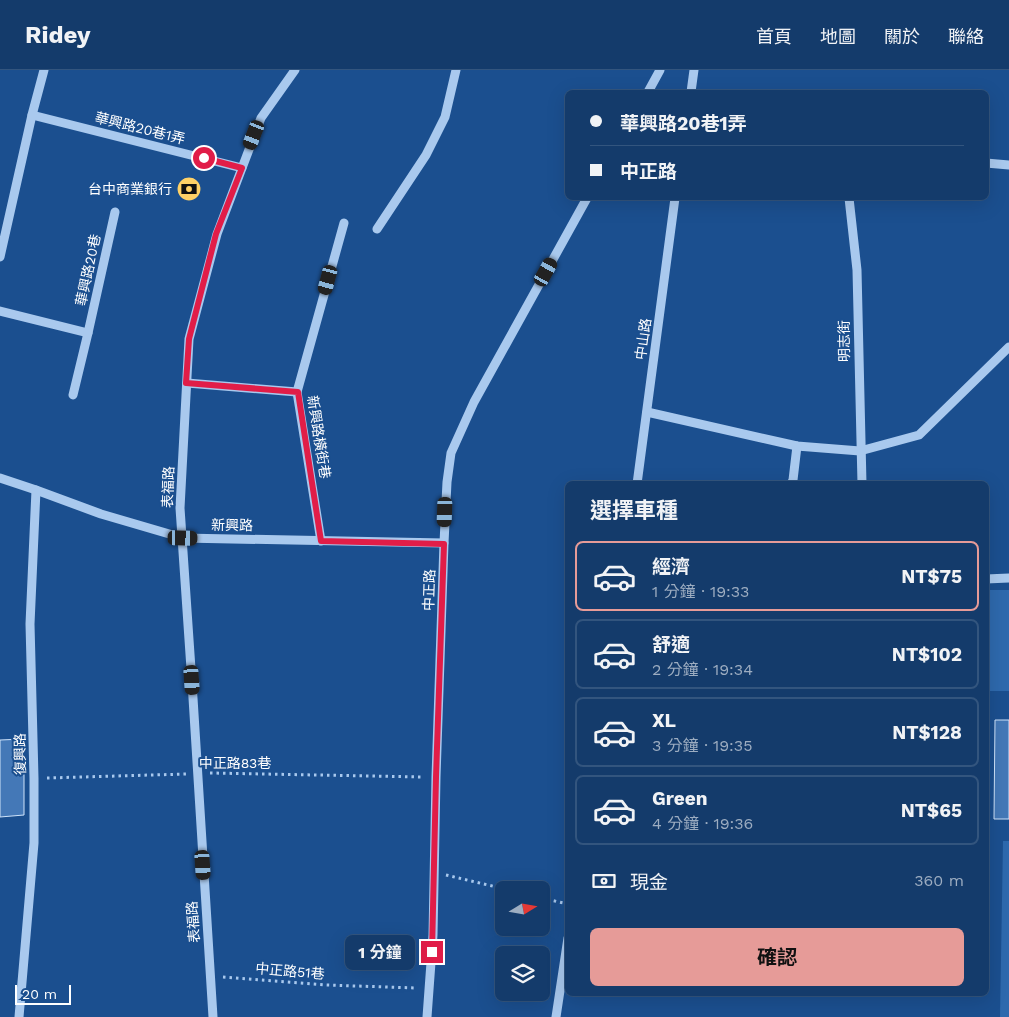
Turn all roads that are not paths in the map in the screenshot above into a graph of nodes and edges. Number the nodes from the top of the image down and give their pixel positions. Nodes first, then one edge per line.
1 (44, 70) edge
2 (295, 70) edge
3 (456, 70) edge
4 (660, 70) edge
5 (694, 70) edge
6 (649, 90) edge
7 (691, 90) edge
8 (32, 115) junction
9 (989, 163) edge
10 (1009, 164) edge
11 (242, 168) junction
12 (586, 200) edge
13 (675, 200) edge
14 (849, 200) edge
15 (114, 212) dead end
16 (344, 223) dead end
17 (377, 229) dead end
18 (0, 257) edge
19 (0, 311) edge
20 (88, 333) junction
21 (1009, 347) edge
22 (186, 383) junction
23 (298, 392) junction
24 (73, 395) dead end
25 (647, 412) junction
26 (796, 446) junction
27 (860, 451) junction
28 (0, 478) edge
29 (638, 481) edge
30 (792, 481) edge
31 (862, 481) edge
32 (36, 490) junction
33 (183, 538) junction
34 (321, 541) junction
35 (444, 544) junction
36 (1009, 578) edge
37 (989, 579) edge
38 (565, 958) edge
39 (19, 1017) edge
40 (213, 1017) edge
41 (427, 1017) edge
42 (556, 1017) edge

1 - 8 street
2 - 11 street, 表福路
3 - 17 street
4 - 6 street
5 - 7 street
8 - 11 street, 華興路20巷1弄
8 - 18 street
9 - 10 street
11 - 22 street, 表福路
12 - 35 street, 中正路
13 - 25 street, 中山路
14 - 27 street, 明志街
15 - 20 street, 華興路20巷
16 - 23 street, 新興路橫街巷
19 - 20 street
20 - 24 street, 華興路20巷
21 - 27 street
22 - 23 street
22 - 33 street, 表福路
23 - 34 street, 新興路橫街巷
25 - 26 street
25 - 29 street, 中山路
26 - 27 street
26 - 30 street
27 - 31 street, 明志街
28 - 32 street, 新興路
32 - 33 street, 新興路
32 - 39 street, 復興路
33 - 34 street, 新興路
33 - 40 street, 表福路
34 - 35 street, 新興路
35 - 41 street, 中正路
36 - 37 street
38 - 42 street

